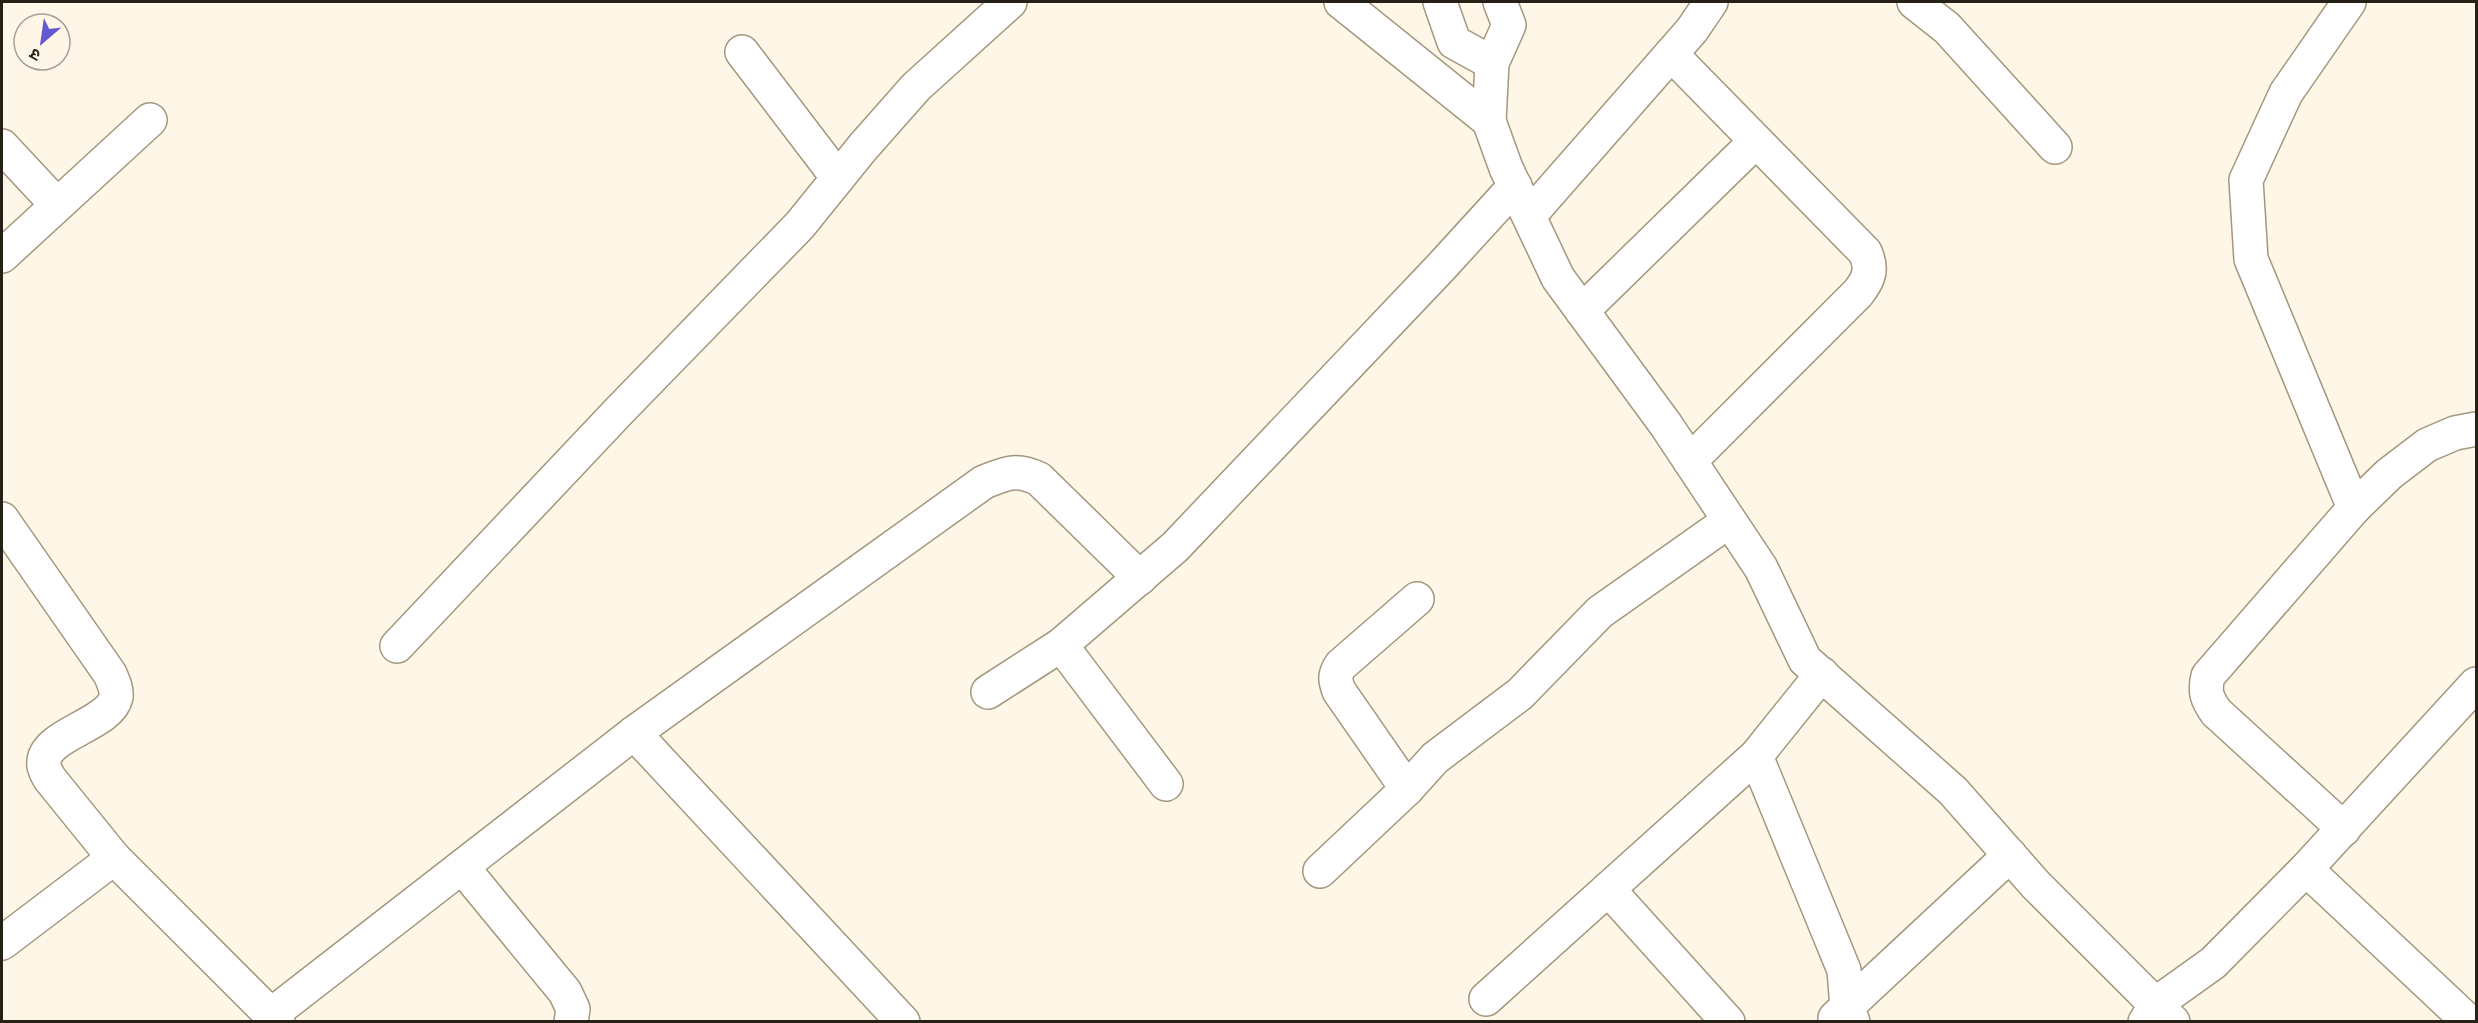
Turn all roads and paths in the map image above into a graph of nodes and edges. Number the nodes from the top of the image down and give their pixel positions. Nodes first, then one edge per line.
1 (1010, 2) edge
2 (1341, 2) edge
3 (1440, 2) edge
4 (1500, 2) edge
5 (1711, 2) edge
6 (1914, 2) edge
7 (2349, 2) edge
8 (742, 52) dead end
9 (1671, 54) junction
10 (1492, 63) junction
11 (150, 120) dead end
12 (1489, 121) junction
13 (1756, 141) junction
14 (2, 146) edge
15 (2055, 147) dead end
16 (838, 178) junction
17 (1515, 186) junction
18 (57, 205) junction
19 (1529, 216) junction
20 (2, 256) edge
21 (1582, 311) junction
22 (2476, 429) edge
23 (1690, 461) junction
24 (2354, 508) junction
25 (2, 519) edge
26 (1729, 520) junction
27 (1140, 578) junction
28 (1417, 599) dead end
29 (1061, 645) junction
30 (398, 646) dead end
31 (1822, 674) junction
32 (2476, 684) edge
33 (988, 692) dead end
34 (634, 733) junction
35 (1756, 756) junction
36 (1166, 784) dead end
37 (1407, 789) junction
38 (2344, 829) junction
39 (2010, 855) junction
40 (114, 858) junction
41 (463, 868) junction
42 (2307, 869) junction
43 (1320, 871) dead end
44 (1608, 889) junction
45 (2, 943) edge
46 (1486, 999) dead end
47 (2158, 1015) edge
48 (1844, 1017) edge
49 (274, 1018) edge
50 (571, 1022) edge
51 (903, 1022) edge
52 (1728, 1022) edge
53 (2469, 1022) edge

1 - 16 street
2 - 12 street
3 - 10 street
4 - 10 street
5 - 9 street
6 - 15 street
7 - 24 street
8 - 16 street
9 - 13 street
9 - 19 street
10 - 12 street
11 - 18 street
12 - 17 street
13 - 21 street
13 - 23 street
14 - 18 street
16 - 30 street
17 - 19 street
17 - 27 street
18 - 20 street
19 - 21 street
21 - 23 street
22 - 24 street
23 - 26 street
24 - 38 street
25 - 40 street
26 - 31 street
26 - 37 street
27 - 29 street
27 - 34 street
28 - 37 street
29 - 33 street
29 - 36 street
31 - 35 street
31 - 39 street
32 - 38 street
34 - 41 street
34 - 51 street
35 - 44 street
35 - 48 street
37 - 43 street
38 - 42 street
39 - 47 street
39 - 48 street
40 - 45 street
40 - 49 street
41 - 49 street
41 - 50 street
42 - 47 street
42 - 53 street
44 - 46 street
44 - 52 street

